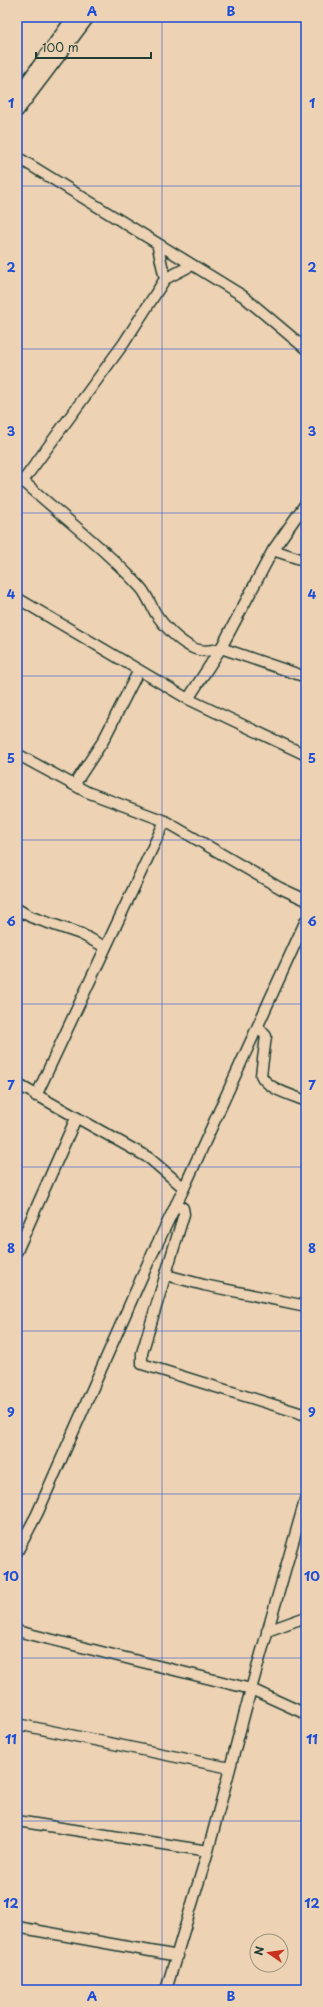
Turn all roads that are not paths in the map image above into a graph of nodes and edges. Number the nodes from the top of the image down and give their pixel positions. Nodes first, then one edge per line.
1 (74, 17) edge
2 (88, 17) edge
3 (17, 96) edge
4 (17, 111) edge
5 (17, 157) edge
6 (157, 243) junction
7 (192, 265) junction
8 (165, 278) junction
9 (306, 349) edge
10 (20, 483) edge
11 (306, 503) edge
12 (273, 550) junction
13 (306, 561) edge
14 (17, 598) edge
15 (221, 648) junction
16 (140, 670) junction
17 (306, 678) edge
18 (188, 699) junction
19 (17, 754) edge
20 (306, 755) edge
21 (74, 786) junction
22 (165, 822) junction
23 (306, 900) edge
24 (17, 909) edge
25 (306, 920) edge
26 (105, 947) junction
27 (258, 1027) junction
28 (17, 1084) edge
29 (36, 1096) junction
30 (306, 1101) edge
31 (76, 1118) junction
32 (184, 1188) junction
33 (176, 1204) junction
34 (17, 1251) edge
35 (166, 1275) junction
36 (306, 1306) edge
37 (306, 1415) edge
38 (306, 1497) edge
39 (17, 1552) edge
40 (306, 1617) edge
41 (17, 1631) edge
42 (268, 1631) junction
43 (250, 1689) junction
44 (306, 1714) edge
45 (17, 1724) edge
46 (230, 1768) junction
47 (17, 1821) edge
48 (208, 1851) junction
49 (17, 1927) edge
50 (178, 1956) junction
51 (166, 1990) edge

1 - 3 main road
2 - 4 main road
5 - 6 street
6 - 7 street
6 - 8 street
7 - 8 street
7 - 9 street
8 - 10 street
10 - 15 street
11 - 12 street
12 - 13 street
12 - 15 street
14 - 16 street
15 - 17 street
15 - 18 street
16 - 18 street
16 - 21 street
18 - 20 street
19 - 21 street
21 - 22 street
22 - 23 street
22 - 26 street
24 - 26 street
25 - 27 street
26 - 29 street
27 - 30 street
27 - 32 street
28 - 29 street
29 - 31 street
31 - 32 street
31 - 34 street
32 - 33 street
33 - 35 street
33 - 39 street
35 - 36 street
35 - 37 street
38 - 42 street
40 - 42 street
41 - 43 street
42 - 43 street
43 - 44 street
43 - 46 street
45 - 46 street
46 - 48 street
47 - 48 street
48 - 50 street
49 - 50 street
50 - 51 street

